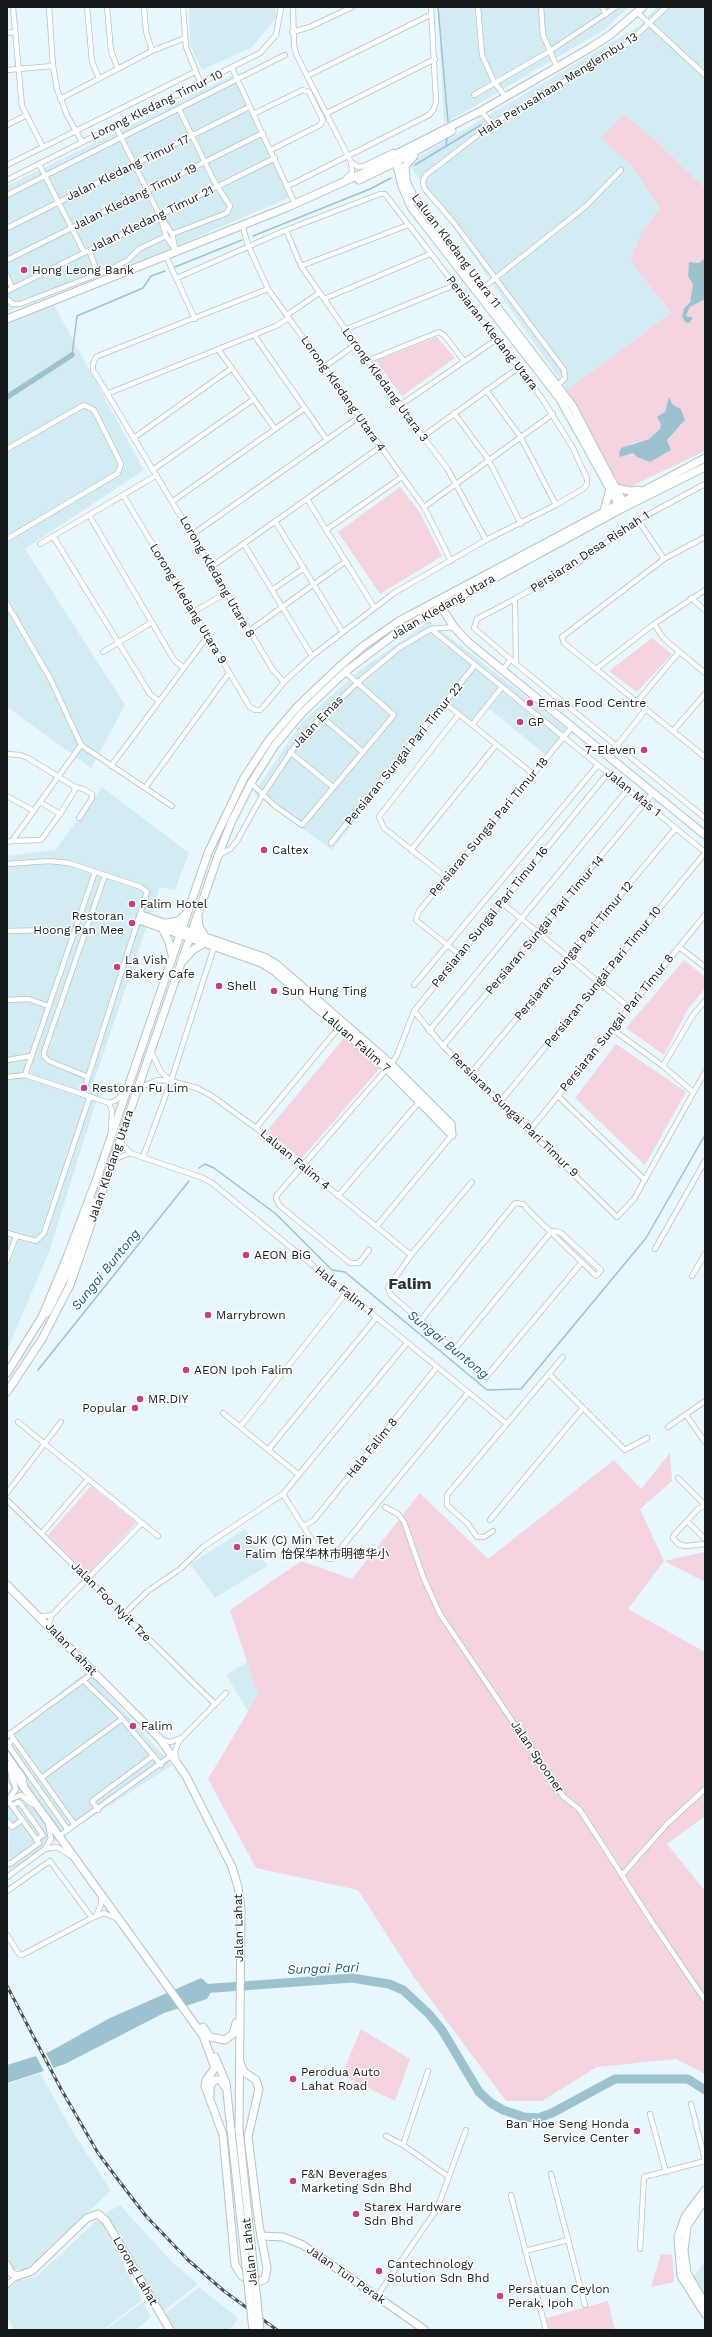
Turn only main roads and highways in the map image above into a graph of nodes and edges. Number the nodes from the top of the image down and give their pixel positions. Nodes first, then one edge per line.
1 (643, 7) edge
2 (481, 111) junction
3 (426, 140) junction
4 (423, 148) junction
5 (396, 162) junction
6 (363, 174) junction
7 (374, 174) junction
8 (405, 185) junction
9 (292, 205) junction
10 (7, 319) edge
11 (705, 458) edge
12 (705, 467) edge
13 (613, 488) junction
14 (643, 490) junction
15 (622, 505) junction
16 (604, 511) junction
17 (439, 603) junction
18 (705, 835) edge
19 (198, 912) junction
20 (187, 913) junction
21 (140, 918) road end
22 (163, 926) junction
23 (181, 932) junction
24 (190, 935) junction
25 (205, 941) junction
26 (172, 957) junction
27 (181, 962) junction
28 (120, 1106) junction
29 (452, 1135) road end
30 (30, 1337) junction
31 (7, 1373) edge
32 (7, 1392) edge
33 (7, 1585) edge
34 (9, 1767) edge
35 (239, 1987) junction
36 (184, 2009) junction
37 (202, 2033) junction
38 (239, 2058) junction
39 (258, 2084) junction
40 (238, 2086) junction
41 (227, 2089) junction
42 (210, 2099) junction
43 (705, 2190) edge
44 (705, 2199) edge
45 (261, 2236) junction
46 (7, 2265) edge
47 (702, 2303) edge
48 (705, 2314) edge
49 (170, 2330) edge
50 (253, 2330) edge
51 (260, 2330) edge
52 (425, 2330) edge

1 - 2 main road, Hala Perusahaan Menglembu 13
2 - 3 main road, Hala Perusahaan Menglembu 13
2 - 4 main road, Hala Perusahaan Menglembu 13
3 - 5 main road
3 - 6 main road, Hala Perusahaan Menglembu 13
4 - 5 main road, Hala Perusahaan Menglembu 13
4 - 8 main road
5 - 6 main road
5 - 7 main road, Hala Perusahaan Menglembu 13
5 - 8 main road, Laluan Kledang Utara 11
6 - 9 main road, Hala Perusahaan Menglembu 13
7 - 8 main road
7 - 9 main road, Hala Perusahaan Menglembu 13
8 - 13 main road, Laluan Kledang Utara 11
8 - 13 main road, Laluan Kledang Utara 11
9 - 10 main road, Hala Perusahaan Menglembu 13
11 - 14 main road, Jalan Kledang Utara
12 - 15 main road, Jalan Kledang Utara
13 - 14 main road
13 - 15 main road, Laluan Kledang Utara 11
13 - 16 main road
14 - 15 main road, Jalan Kledang Utara
15 - 16 main road, Jalan Kledang Utara
15 - 17 main road, Jalan Kledang Utara
16 - 17 main road, Jalan Kledang Utara
17 - 18 main road
17 - 19 main road, Jalan Kledang Utara
17 - 20 main road, Jalan Kledang Utara
19 - 24 main road, Jalan Kledang Utara
19 - 25 main road
20 - 22 main road
20 - 23 main road, Jalan Kledang Utara
21 - 22 main road, Laluan Falim 7
22 - 23 main road, Laluan Falim 7
22 - 26 main road
23 - 24 main road, Laluan Falim 7
23 - 26 main road, Jalan Kledang Utara
24 - 25 main road, Laluan Falim 7
24 - 27 main road, Jalan Kledang Utara
25 - 27 main road
25 - 29 main road, Laluan Falim 7
26 - 28 main road, Jalan Kledang Utara
27 - 32 main road, Jalan Kledang Utara
28 - 30 main road, Jalan Kledang Utara
28 - 30 main road
30 - 31 main road, Jalan Kledang Utara
33 - 35 main road, Jalan Lahat
34 - 36 main road
35 - 36 main road
35 - 38 main road, Jalan Lahat
36 - 37 main road
37 - 41 main road, Jalan Lahat
37 - 42 main road
38 - 39 main road
38 - 40 main road, Jalan Lahat
39 - 40 main road
39 - 45 main road
40 - 51 main road, Jalan Lahat, bridge
41 - 42 main road
41 - 50 main road, Jalan Lahat, bridge
42 - 45 main road
43 - 47 main road
44 - 47 main road
45 - 52 main road, Jalan Tun Perak
46 - 49 main road, Lorong Lahat
47 - 48 main road

